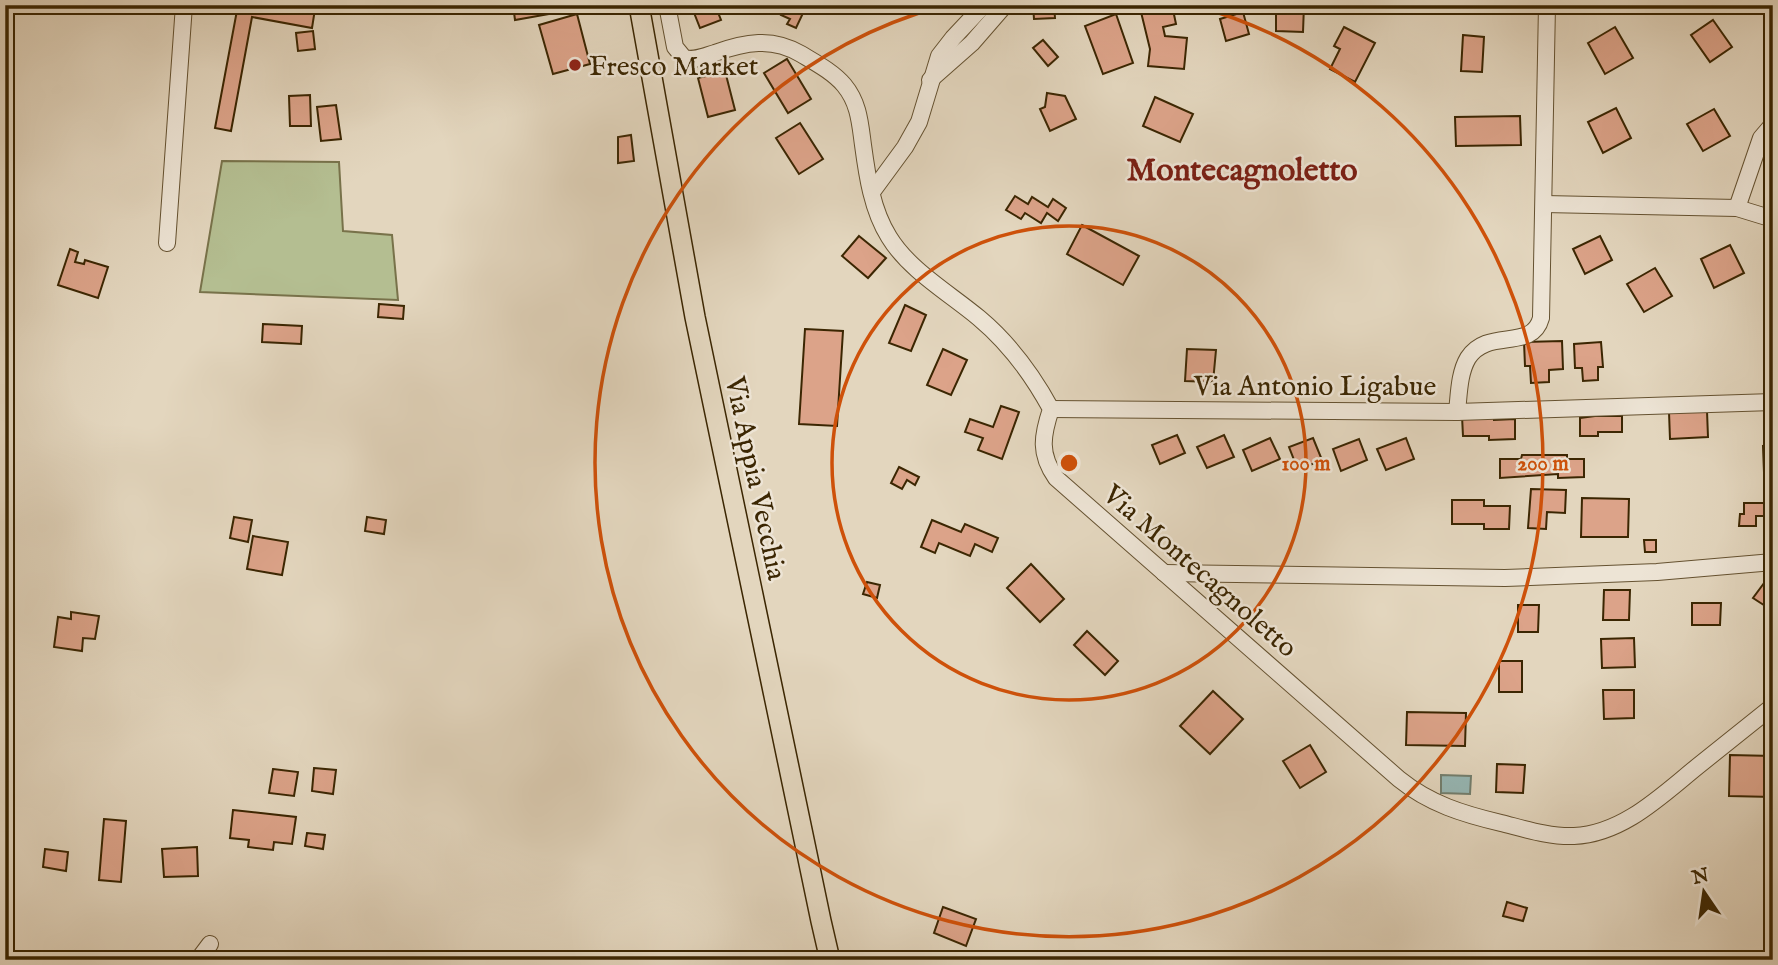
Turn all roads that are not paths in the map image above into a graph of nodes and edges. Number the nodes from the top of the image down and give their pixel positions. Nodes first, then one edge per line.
1 (184, 5) edge
2 (639, 5) edge
3 (667, 5) edge
4 (984, 5) edge
5 (1005, 5) edge
6 (1546, 5) edge
7 (930, 80) junction
8 (1773, 124) edge
9 (872, 192) junction
10 (1544, 204) junction
11 (1737, 208) junction
12 (1773, 219) edge
13 (167, 243) dead end
14 (1773, 402) edge
15 (1051, 410) junction
16 (1457, 412) junction
17 (1773, 562) edge
18 (1164, 573) junction
19 (1773, 706) edge
20 (210, 944) dead end
21 (198, 960) edge
22 (831, 960) edge

1 - 13 street
2 - 22 main road, Via Appia Vecchia
3 - 9 street
4 - 7 street
5 - 7 street
6 - 10 street, Via Antonio Ligabue
7 - 9 street
8 - 11 street
9 - 15 street
10 - 11 street
10 - 16 street, Via Antonio Ligabue
11 - 12 street
14 - 16 street
15 - 16 street, Via Antonio Ligabue
15 - 18 street, Via Montecagnoletto
17 - 18 street
18 - 19 street, Via Montecagnoletto
20 - 21 street

